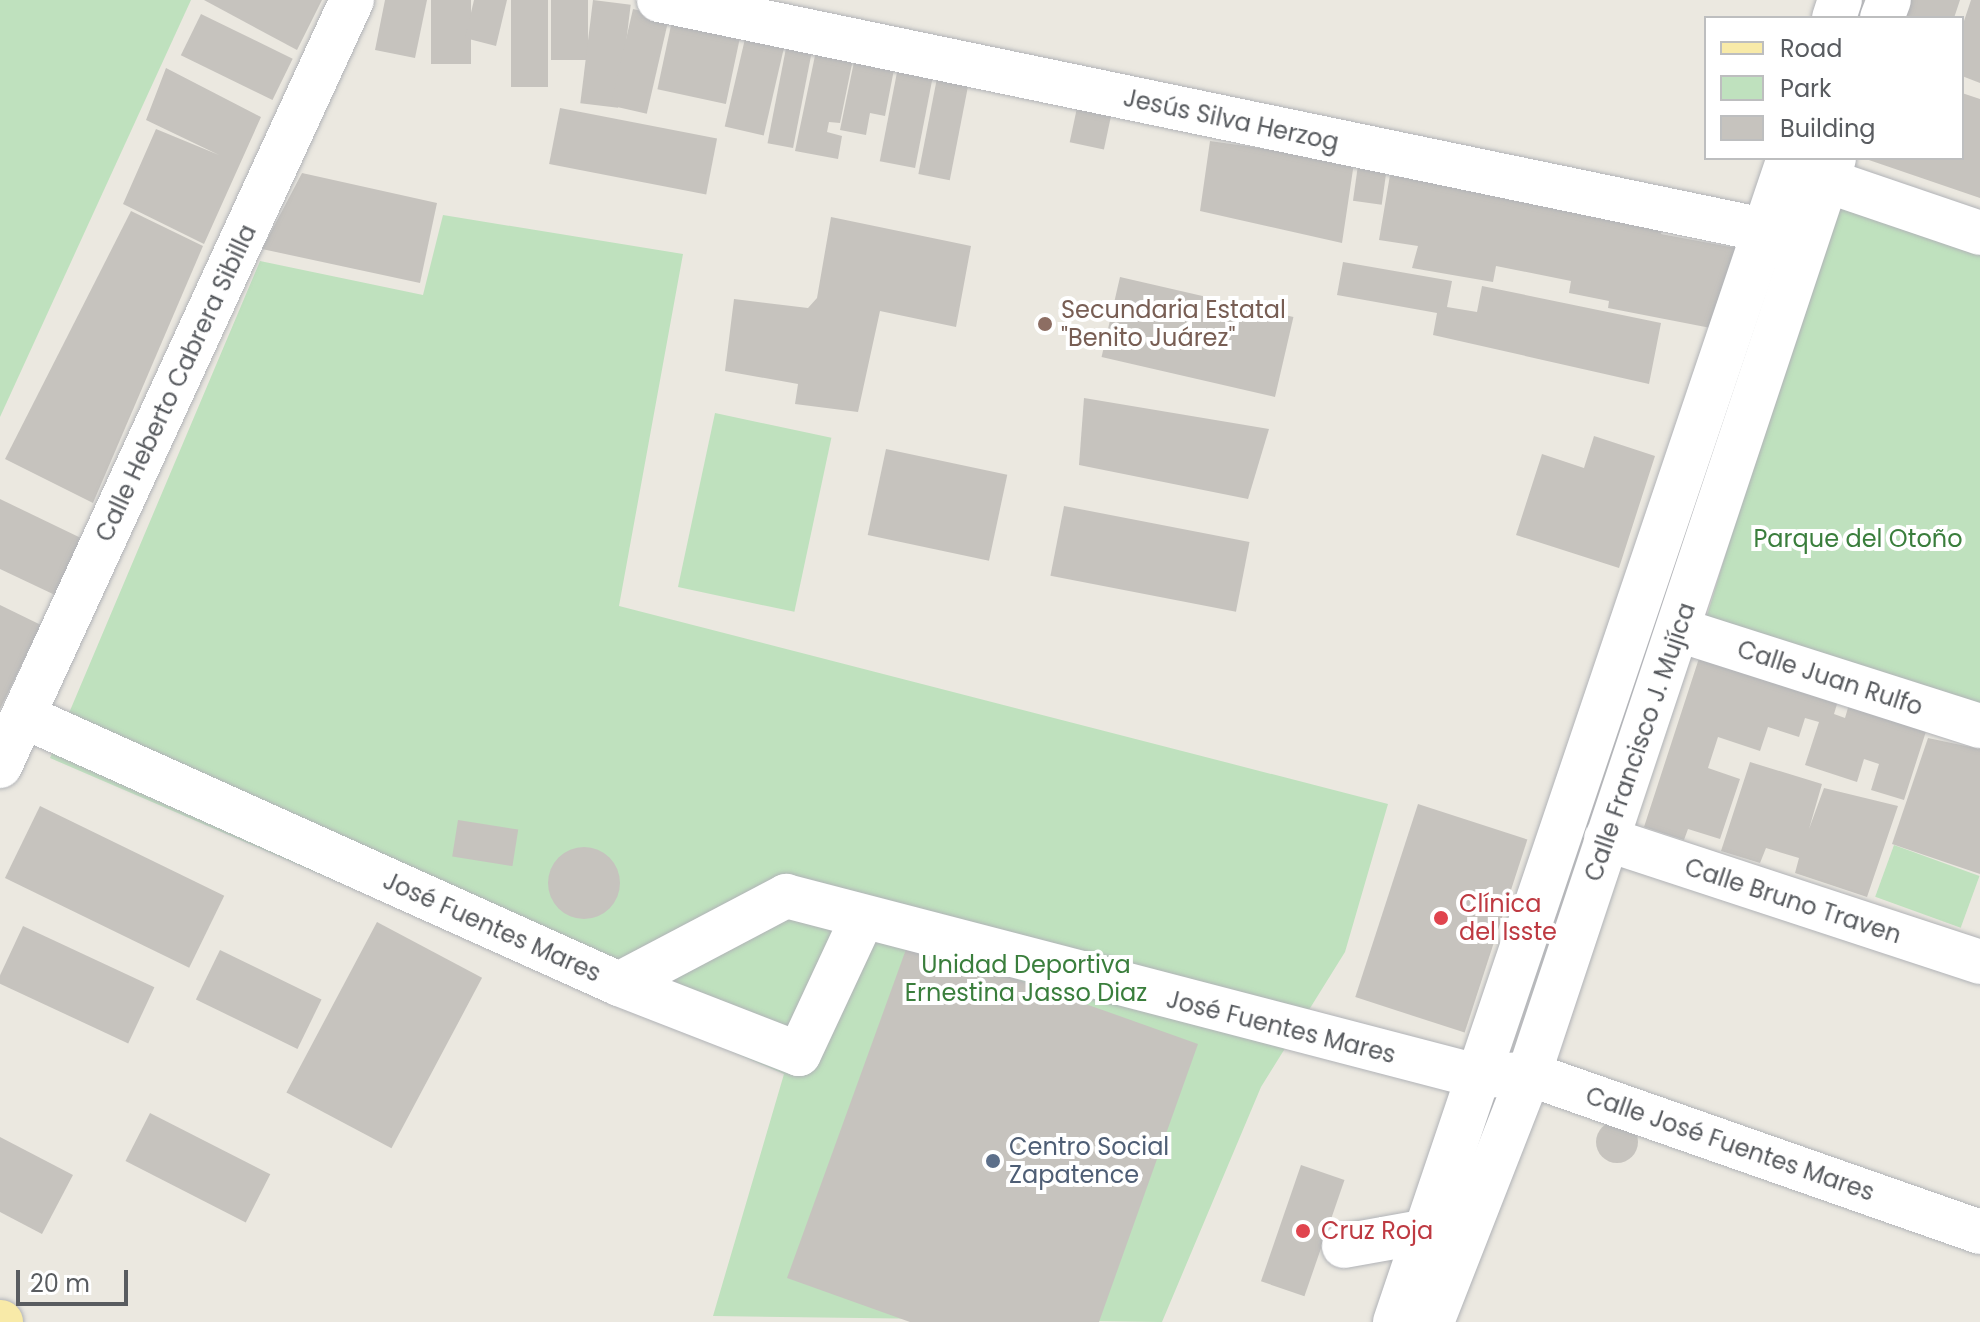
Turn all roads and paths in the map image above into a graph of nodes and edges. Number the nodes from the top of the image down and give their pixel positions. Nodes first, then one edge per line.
1 (352, 0) edge
2 (659, 0) edge
3 (1809, 166) edge
4 (1980, 233) edge
5 (1785, 235) junction
6 (1684, 472) junction
7 (1725, 484) junction
8 (1679, 630) junction
9 (23, 716) junction
10 (1980, 726) edge
11 (0, 766) edge
12 (1606, 839) junction
13 (863, 917) junction
14 (1980, 962) edge
15 (619, 984) junction
16 (1529, 1074) junction
17 (1477, 1076) junction
18 (1427, 1231) junction
19 (1980, 1232) edge
20 (1344, 1246) dead end
21 (1395, 1322) edge
22 (1432, 1322) edge

1 - 9 street, Calle Heberto Cabrera Sibilla
2 - 5 street, Jesús Silva Herzog
3 - 4 street
3 - 5 street, Calle Francisco J. Mujíca
5 - 6 street, Calle Francisco J. Mujíca
5 - 7 street, Calle Francisco J. Mujíca
6 - 7 street
6 - 17 street, Calle Francisco J. Mujíca
7 - 8 street, Calle Francisco J. Mujíca
8 - 10 street, Calle Juan Rulfo
8 - 12 street, Calle Francisco J. Mujíca
9 - 11 street, Calle Heberto Cabrera Sibilla
9 - 15 street, José Fuentes Mares
12 - 14 street, Calle Bruno Traven
12 - 16 street, Calle Francisco J. Mujíca
13 - 15 street, José Fuentes Mares
13 - 15 street
13 - 17 street, José Fuentes Mares
16 - 17 street, Calle José Fuentes Mares
16 - 19 street, Calle José Fuentes Mares
16 - 22 street, Calle Francisco J. Mujíca
17 - 18 street, Calle Francisco J. Mujíca
18 - 20 street
18 - 21 street, Calle Francisco J. Mujíca

